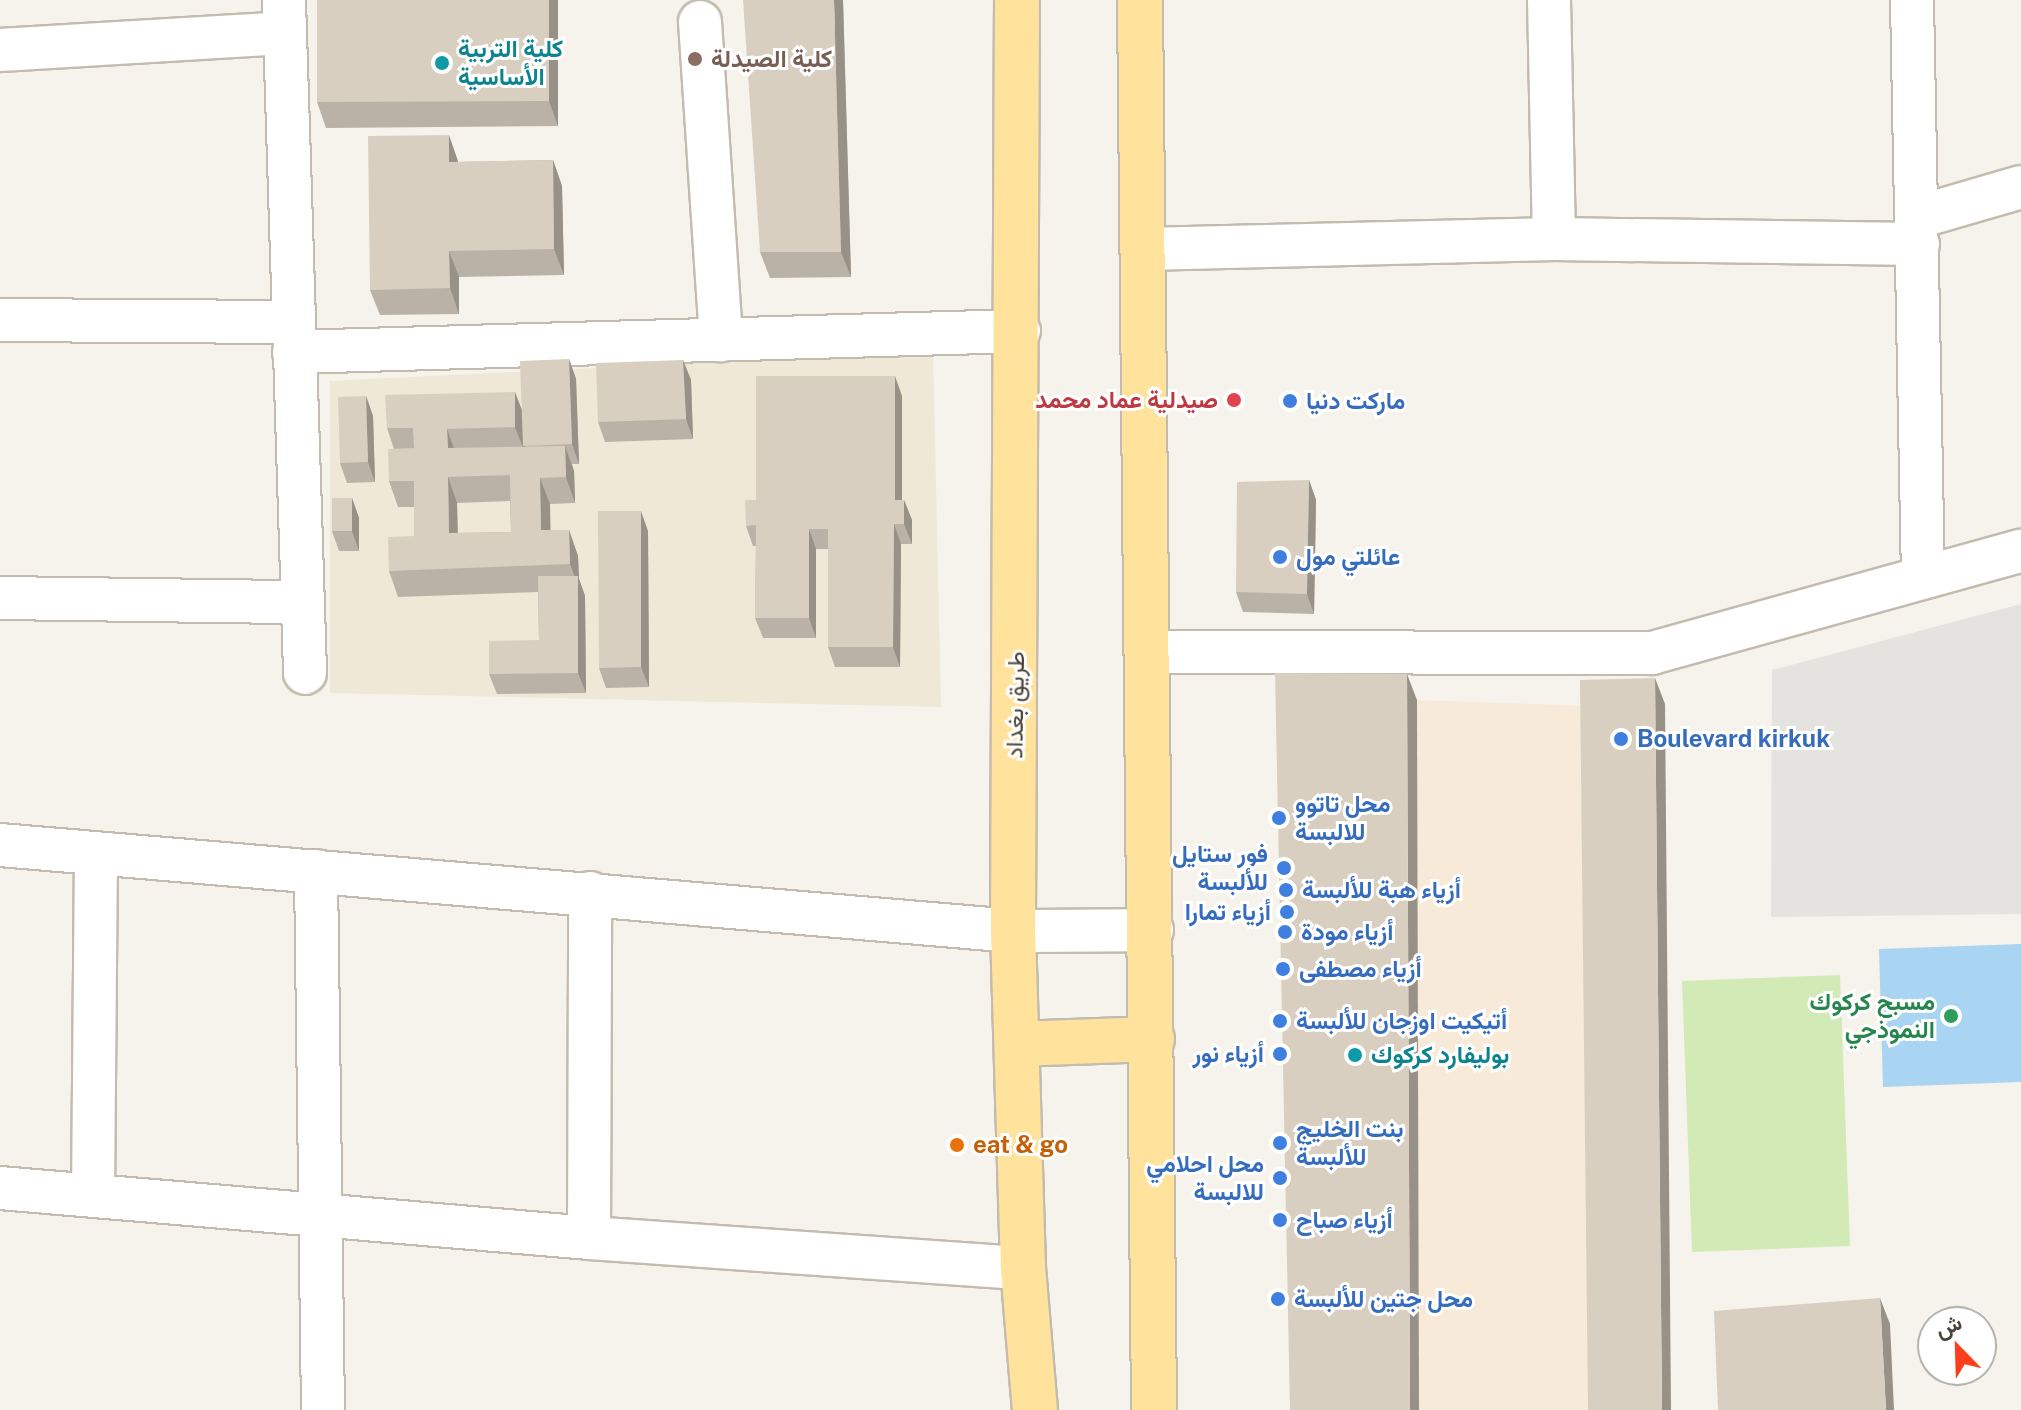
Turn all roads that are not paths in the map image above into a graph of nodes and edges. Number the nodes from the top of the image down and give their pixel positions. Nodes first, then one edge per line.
1 (1017, 0) edge
2 (1140, 0) edge
3 (1549, 0) edge
4 (1912, 0) edge
5 (284, 16) edge
6 (700, 22) dead end
7 (0, 50) edge
8 (2021, 187) edge
9 (1918, 230) junction
10 (1554, 239) junction
11 (1145, 249) junction
12 (0, 320) edge
13 (1019, 331) junction
14 (294, 337) junction
15 (721, 340) junction
16 (2021, 551) edge
17 (1923, 577) junction
18 (0, 598) edge
19 (303, 602) junction
20 (1150, 652) junction
21 (305, 673) dead end
22 (0, 845) edge
23 (96, 853) junction
24 (316, 871) junction
25 (590, 893) junction
26 (1152, 930) junction
27 (1013, 931) junction
28 (1152, 1039) junction
29 (1017, 1044) junction
30 (0, 1188) edge
31 (93, 1196) junction
32 (319, 1215) junction
33 (589, 1238) junction
34 (1023, 1268) junction
35 (323, 1410) edge
36 (1035, 1410) edge
37 (1154, 1410) edge

1 - 13 main road, طريق بغداد
2 - 11 main road
3 - 10 street
4 - 9 street
5 - 7 street
5 - 14 street
6 - 15 street
8 - 9 street
9 - 10 street
9 - 17 street
10 - 11 street
11 - 20 main road
12 - 14 street
13 - 15 street
13 - 27 main road, طريق بغداد
14 - 15 street
14 - 19 street
16 - 17 street
17 - 20 street
18 - 19 street
19 - 21 street
20 - 26 main road
22 - 23 street
23 - 24 street
23 - 31 street
24 - 25 street
24 - 32 street
25 - 27 street
25 - 33 street
26 - 27 street
26 - 28 main road
27 - 29 main road, طريق بغداد
28 - 29 main road
28 - 37 main road
29 - 34 main road, طريق بغداد
30 - 31 street
31 - 32 street
32 - 33 street
32 - 35 street
33 - 34 street
34 - 36 main road, طريق بغداد

